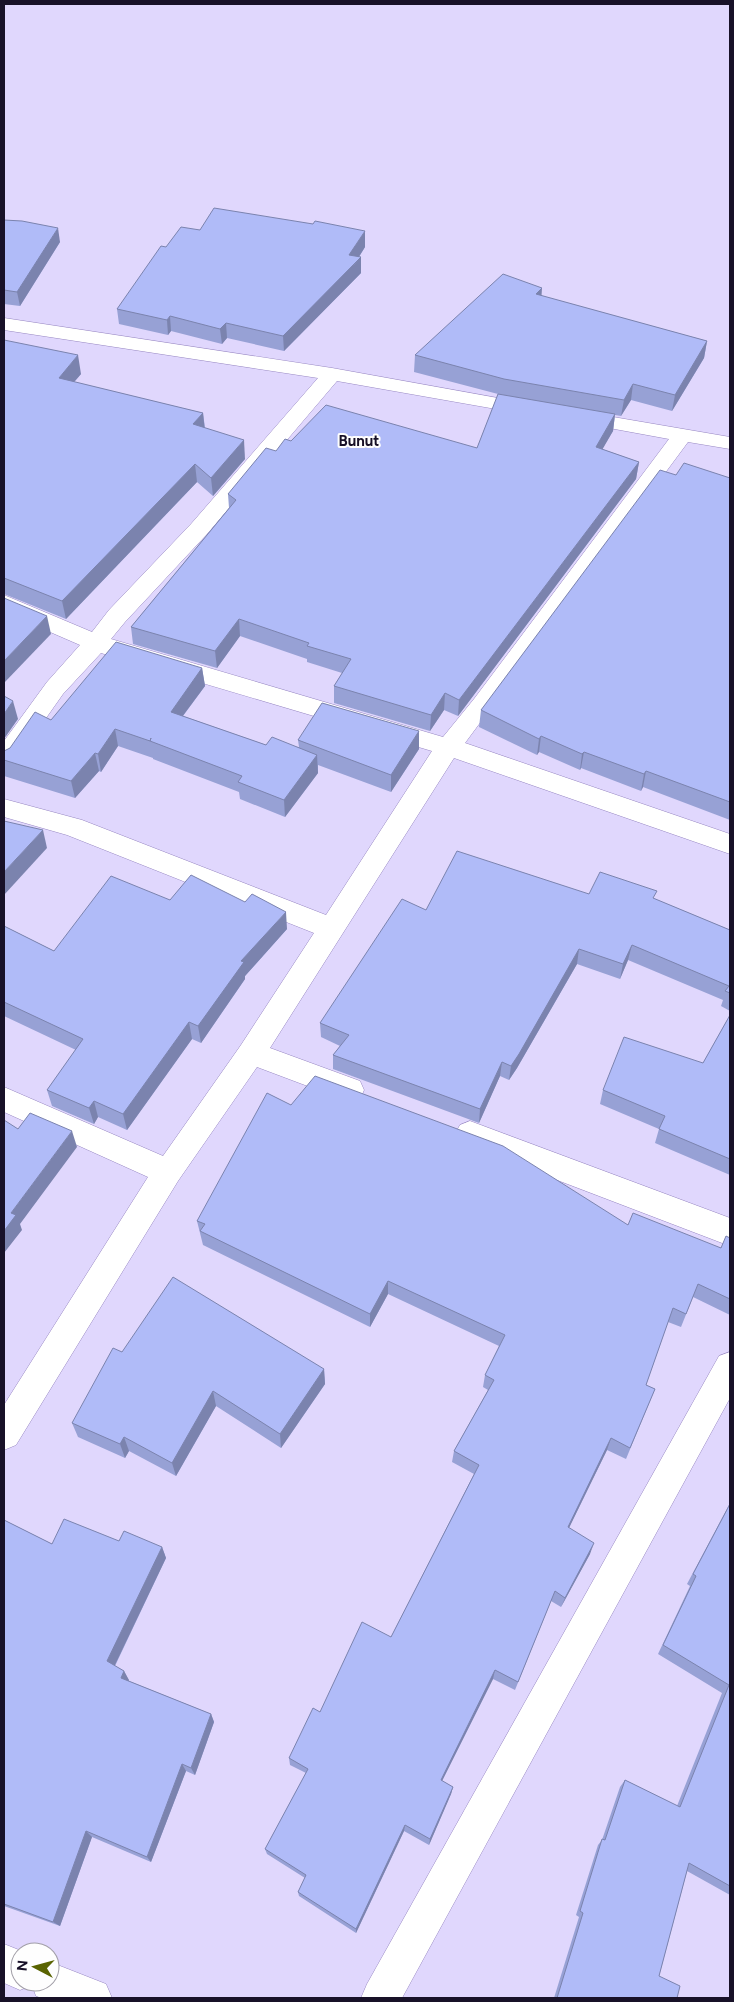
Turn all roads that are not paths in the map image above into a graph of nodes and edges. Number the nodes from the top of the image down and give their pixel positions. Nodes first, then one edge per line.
1 (4, 324) edge
2 (332, 374) junction
3 (683, 435) junction
4 (730, 443) edge
5 (4, 603) edge
6 (96, 643) junction
7 (448, 746) junction
8 (4, 759) edge
9 (4, 808) edge
10 (730, 844) edge
11 (331, 928) junction
12 (251, 1053) junction
13 (371, 1097) edge
14 (4, 1099) edge
15 (444, 1125) edge
16 (168, 1172) junction
17 (730, 1232) edge
18 (730, 1367) edge
19 (4, 1434) edge
20 (60, 1986) edge
21 (92, 1998) edge
22 (381, 1998) edge

1 - 2 street
2 - 3 street
2 - 6 street
3 - 4 street
3 - 7 street
5 - 6 street
6 - 7 street
6 - 8 street
7 - 10 street
7 - 11 street
9 - 11 street
11 - 12 street
12 - 13 street
12 - 16 street
14 - 16 street
15 - 17 street
16 - 19 street
18 - 22 street
20 - 21 street

